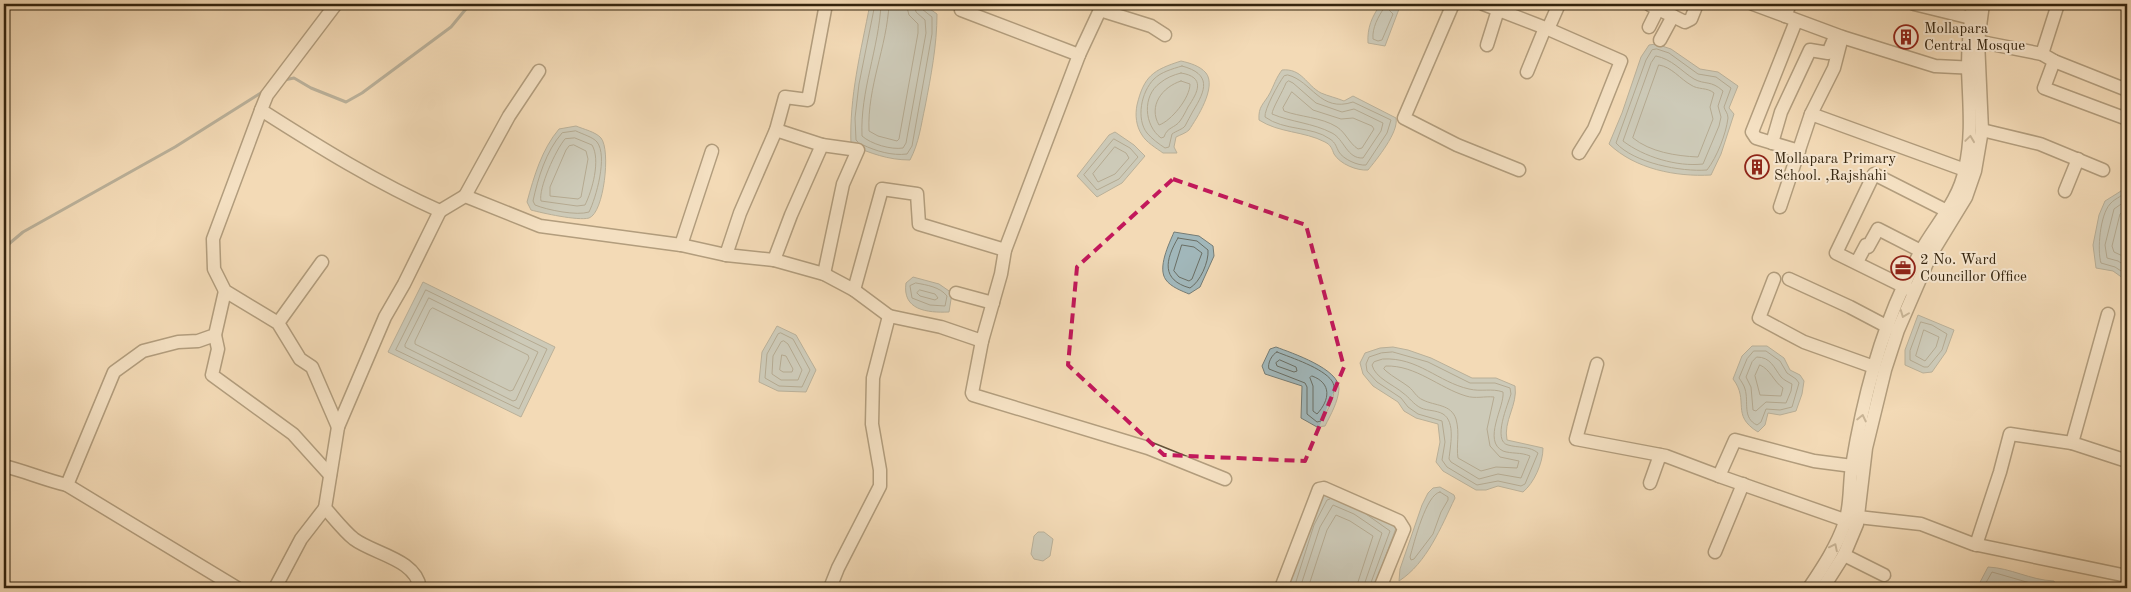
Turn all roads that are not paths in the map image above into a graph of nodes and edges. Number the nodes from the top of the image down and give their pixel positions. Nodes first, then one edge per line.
1 (336, 4) edge
2 (826, 4) edge
3 (1453, 4) edge
4 (1483, 4) edge
5 (1559, 4) edge
6 (1698, 4) edge
7 (1753, 4) edge
8 (1790, 4) edge
9 (1914, 4) edge
10 (1973, 4) edge
11 (1983, 4) edge
12 (2058, 4) edge
13 (1100, 7) edge
14 (1654, 7) edge
15 (961, 10) dead end
16 (1498, 10) junction
17 (1673, 16) junction
18 (1971, 18) junction
19 (1790, 19) junction
20 (1649, 27) dead end
21 (1547, 28) junction
22 (1165, 35) dead end
23 (1839, 36) junction
24 (1660, 40) dead end
25 (1973, 40) junction
26 (1487, 45) dead end
27 (2042, 54) junction
28 (1079, 55) junction
29 (2054, 61) junction
30 (1974, 68) junction
31 (539, 71) dead end
32 (1527, 72) dead end
33 (2127, 90) edge
34 (261, 110) junction
35 (1811, 114) junction
36 (2127, 119) edge
37 (776, 130) junction
38 (1982, 130) junction
39 (1772, 143) junction
40 (822, 145) junction
41 (712, 151) dead end
42 (1799, 151) junction
43 (1579, 153) dead end
44 (2078, 160) junction
45 (1519, 170) dead end
46 (1965, 170) junction
47 (2103, 170) dead end
48 (2065, 191) dead end
49 (465, 196) junction
50 (1780, 207) dead end
51 (440, 211) junction
52 (1947, 211) junction
53 (681, 245) junction
54 (1005, 250) junction
55 (1921, 251) junction
56 (726, 255) junction
57 (774, 260) junction
58 (322, 262) dead end
59 (1856, 262) junction
60 (824, 274) junction
61 (1774, 279) dead end
62 (1789, 279) dead end
63 (1908, 289) junction
64 (854, 290) junction
65 (225, 291) junction
66 (956, 293) dead end
67 (993, 303) junction
68 (2108, 314) dead end
69 (889, 316) junction
70 (278, 323) junction
71 (1888, 327) junction
72 (215, 335) junction
73 (982, 341) junction
74 (1597, 364) dead end
75 (1874, 367) junction
76 (338, 427) junction
77 (2072, 443) junction
78 (1660, 455) junction
79 (2127, 461) edge
80 (4, 466) edge
81 (1858, 467) junction
82 (330, 474) junction
83 (1719, 476) junction
84 (1225, 479) dead end
85 (1650, 483) dead end
86 (1743, 484) junction
87 (67, 485) junction
88 (325, 508) junction
89 (1853, 520) junction
90 (1976, 545) junction
91 (1714, 552) dead end
92 (1844, 555) junction
93 (1884, 575) dead end
94 (2127, 576) edge
95 (237, 588) edge
96 (276, 588) edge
97 (420, 588) edge
98 (830, 588) edge
99 (1281, 588) edge
100 (1380, 588) edge
101 (1809, 588) edge
102 (1823, 588) edge

1 - 34 street
2 - 37 street
3 - 45 street
4 - 16 street
5 - 21 street
6 - 17 street
7 - 19 street
8 - 19 street
9 - 18 street
10 - 18 street
11 - 25 street
12 - 27 street
13 - 22 street
13 - 28 street
14 - 17 street
14 - 20 street
15 - 28 street
16 - 21 street
16 - 26 street
17 - 24 street
18 - 25 street
19 - 23 street
19 - 39 street
21 - 32 street
21 - 43 street
23 - 30 street
23 - 35 street
23 - 39 street
25 - 27 street
25 - 30 street
27 - 29 street
28 - 54 street
29 - 33 street
29 - 36 street
30 - 38 street
46 -> 30 street
31 - 49 street
34 - 51 street
34 - 65 street
35 - 42 street
35 - 46 street
37 - 40 street
37 - 56 street
38 - 44 street
38 - 63 street
39 - 42 street
40 - 57 street
40 - 60 street
41 - 53 street
42 - 50 street
44 - 47 street
44 - 48 street
46 - 52 street
49 - 51 street
49 - 53 street
51 - 76 street
52 - 55 street
52 - 59 street
53 - 56 street
54 - 64 street
54 - 67 street
55 - 59 street
55 - 63 street
56 - 57 street
57 - 60 street
58 - 70 street
59 - 63 street
60 - 64 street
61 - 75 street
62 - 71 street
63 - 71 street
63 -> 81 street
64 - 69 street
65 - 70 street
65 - 72 street
66 - 67 street
67 - 73 street
68 - 77 street
69 - 73 street
69 - 98 street
70 - 76 street
71 - 75 street
72 - 82 street
72 - 87 street
73 - 84 street
74 - 78 street
81 -> 75 street
76 - 82 street
77 - 79 street
77 - 90 street
78 - 83 street
78 - 85 street
80 - 87 street
81 - 83 street
81 - 89 street
82 - 88 street
83 - 86 street
86 - 89 street
86 - 91 street
87 - 95 street
88 - 96 street
88 - 97 street
89 - 90 street
89 - 92 street
101 -> 89 street
90 - 94 street
92 - 93 street
92 - 102 street
99 - 100 street

